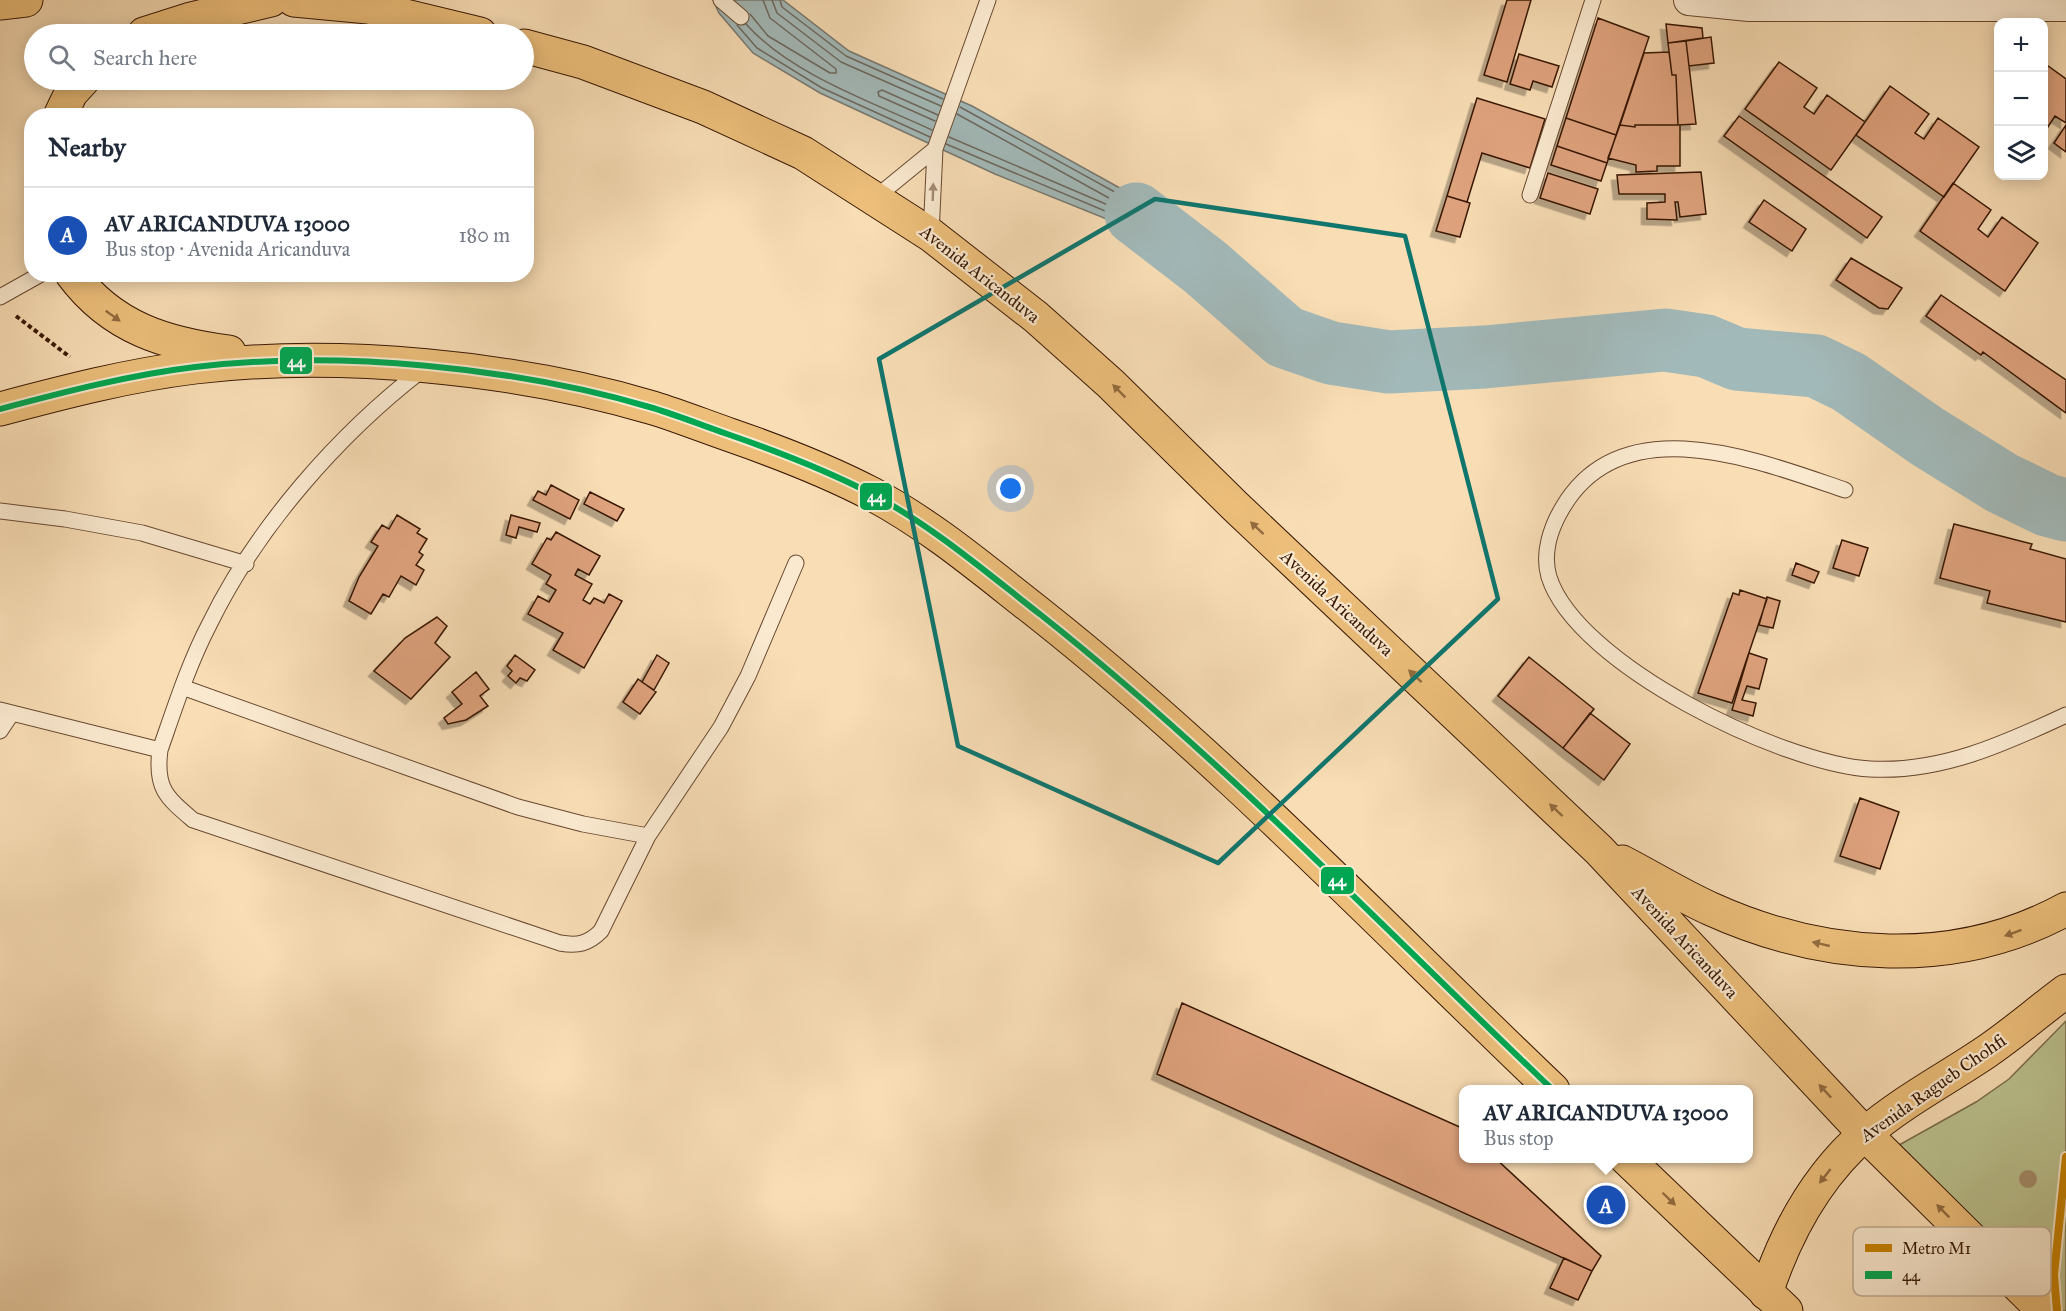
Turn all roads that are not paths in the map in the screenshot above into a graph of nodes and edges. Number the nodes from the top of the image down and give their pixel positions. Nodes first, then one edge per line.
1 (26, 0) edge
2 (271, 0) edge
3 (294, 0) edge
4 (721, 0) edge
5 (988, 0) edge
6 (1593, 0) edge
7 (1689, 0) edge
8 (0, 3) edge
9 (369, 4) edge
10 (2066, 6) edge
11 (741, 17) dead end
12 (175, 24) edge
13 (443, 24) edge
14 (534, 49) edge
15 (74, 90) edge
16 (64, 108) edge
17 (936, 147) junction
18 (1530, 195) dead end
19 (875, 198) junction
20 (932, 235) junction
21 (27, 282) edge
22 (79, 282) edge
23 (0, 297) edge
24 (298, 361) junction
25 (427, 366) junction
26 (0, 409) edge
27 (1845, 490) dead end
28 (0, 511) edge
29 (796, 562) dead end
30 (246, 564) junction
31 (182, 687) junction
32 (6, 711) edge
33 (2066, 715) edge
34 (0, 731) edge
35 (160, 750) junction
36 (648, 836) junction
37 (1599, 850) junction
38 (2066, 909) edge
39 (2066, 991) edge
40 (1549, 1085) edge
41 (1865, 1134) junction
42 (1631, 1163) edge
43 (1959, 1227) edge
44 (2029, 1296) edge
45 (1769, 1305) edge
46 (2044, 1311) edge

1 - 8 main road
2 - 12 main road
3 - 9 main road
4 - 11 lane
5 - 17 lane
6 - 18 lane
7 - 10 street
9 - 13 main road
14 - 19 main road, Avenida Aricanduva
15 - 16 main road
17 - 19 lane
20 -> 17 lane
19 - 20 main road, Avenida Aricanduva
37 -> 20 main road, Avenida Aricanduva
21 - 23 lane
22 -> 24 main road
24 - 25 main road
24 - 26 main road
25 - 30 lane
25 - 40 main road
27 - 33 lane
28 - 30 lane
29 - 36 lane
30 - 31 lane
31 - 35 lane
31 - 36 lane
32 - 34 lane
32 - 35 lane
35 - 36 lane
38 -> 37 main road
41 -> 37 main road, Avenida Aricanduva
39 - 41 main road, Avenida Ragueb Chohfi
43 -> 41 main road, Avenida Aricanduva
41 -> 45 main road, Avenida Ragueb Chohfi
42 -> 45 main road
46 -> 44 main road, Avenida Aricanduva

